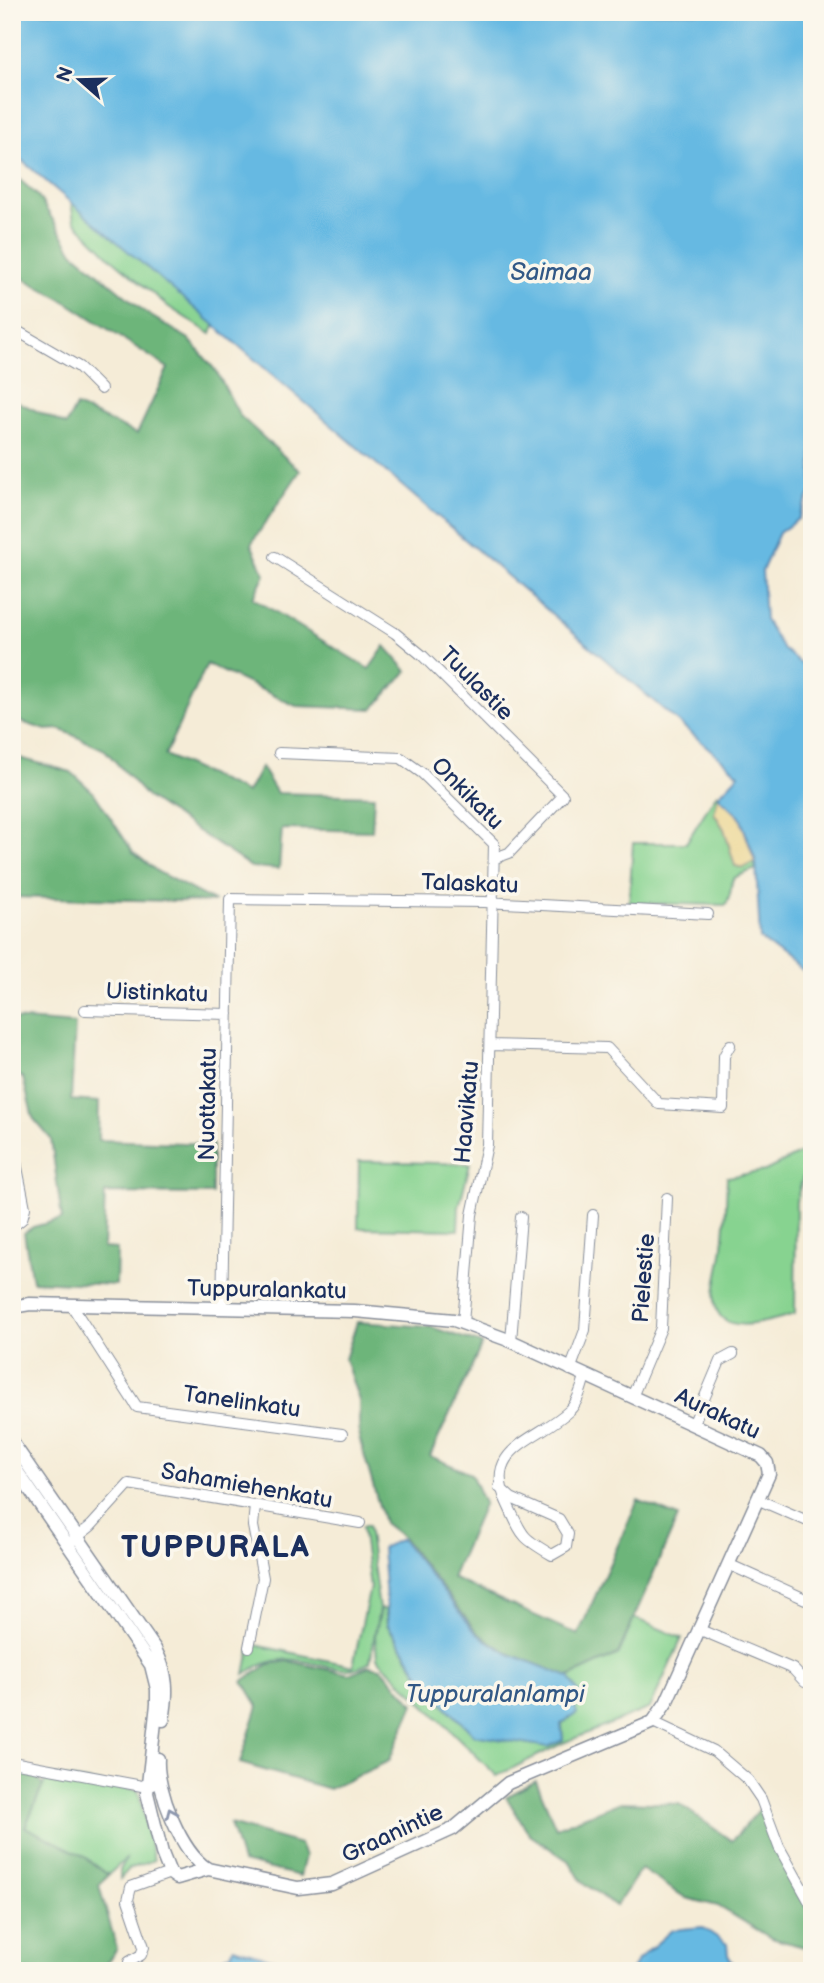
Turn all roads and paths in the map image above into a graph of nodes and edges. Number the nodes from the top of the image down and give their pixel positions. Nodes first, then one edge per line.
1 (12, 328) edge
2 (101, 389) dead end
3 (275, 557) dead end
4 (279, 752) dead end
5 (495, 858) junction
6 (230, 899) joint
7 (492, 902) junction
8 (708, 914) dead end
9 (85, 1010) dead end
10 (228, 1014) junction
11 (491, 1045) junction
12 (730, 1045) dead end
13 (13, 1142) edge
14 (667, 1198) dead end
15 (593, 1215) dead end
16 (521, 1217) dead end
17 (12, 1227) edge
18 (70, 1306) junction
19 (12, 1307) edge
20 (222, 1309) junction
21 (12, 1314) edge
22 (463, 1323) junction
23 (511, 1341) junction
24 (733, 1354) dead end
25 (570, 1370) junction
26 (585, 1376) junction
27 (632, 1397) junction
28 (693, 1425) junction
29 (342, 1434) dead end
30 (12, 1442) edge
31 (12, 1464) edge
32 (499, 1487) junction
33 (759, 1500) junction
34 (255, 1506) junction
35 (812, 1522) edge
36 (360, 1523) dead end
37 (72, 1540) junction
38 (728, 1564) junction
39 (812, 1602) edge
40 (698, 1629) junction
41 (249, 1647) dead end
42 (805, 1682) dead end
43 (653, 1721) junction
44 (12, 1762) edge
45 (153, 1785) junction
46 (208, 1869) junction
47 (170, 1873) junction
48 (812, 1906) edge
49 (129, 1962) dead end

1 - 2 street
3 - 5 street, Tuulastie
4 - 5 street, Onkikatu
5 - 7 street, Onkikatu
6 - 7 street, Talaskatu
6 - 10 street, Nuottakatu
7 - 8 street, Talaskatu
7 - 11 street, Haavikatu
9 - 10 street, Uistinkatu
10 - 20 street, Nuottakatu
11 - 12 street
11 - 22 street, Haavikatu
13 - 17 street
14 - 27 street, Pielestie
15 - 25 street
16 - 23 street
18 - 19 street, Tuppuralankatu
18 - 20 street, Tuppuralankatu
18 - 21 street, Tuppuralankatu
18 - 29 street, Tanelinkatu
20 - 22 street, Tuppuralankatu
22 - 23 street, Aurakatu
23 - 25 street, Aurakatu
24 - 28 street
25 - 26 street, Aurakatu
26 - 27 street, Aurakatu
26 - 32 street
27 - 28 street, Aurakatu
28 - 33 street, Aurakatu
30 - 37 street
31 - 37 street
32 - 32 street
33 - 35 street
33 - 38 street, Aurakatu
34 - 36 street, Sahamiehenkatu
34 - 37 street, Sahamiehenkatu
34 - 41 street
37 - 45 street
38 - 39 street
38 - 40 street, Aurakatu
40 - 42 street
40 - 43 street, Aurakatu
43 - 46 street, Graanintie
43 - 48 street
44 - 45 street
46 -> 45 street
45 - 47 street
46 - 47 street, Graanintie
47 - 49 street

